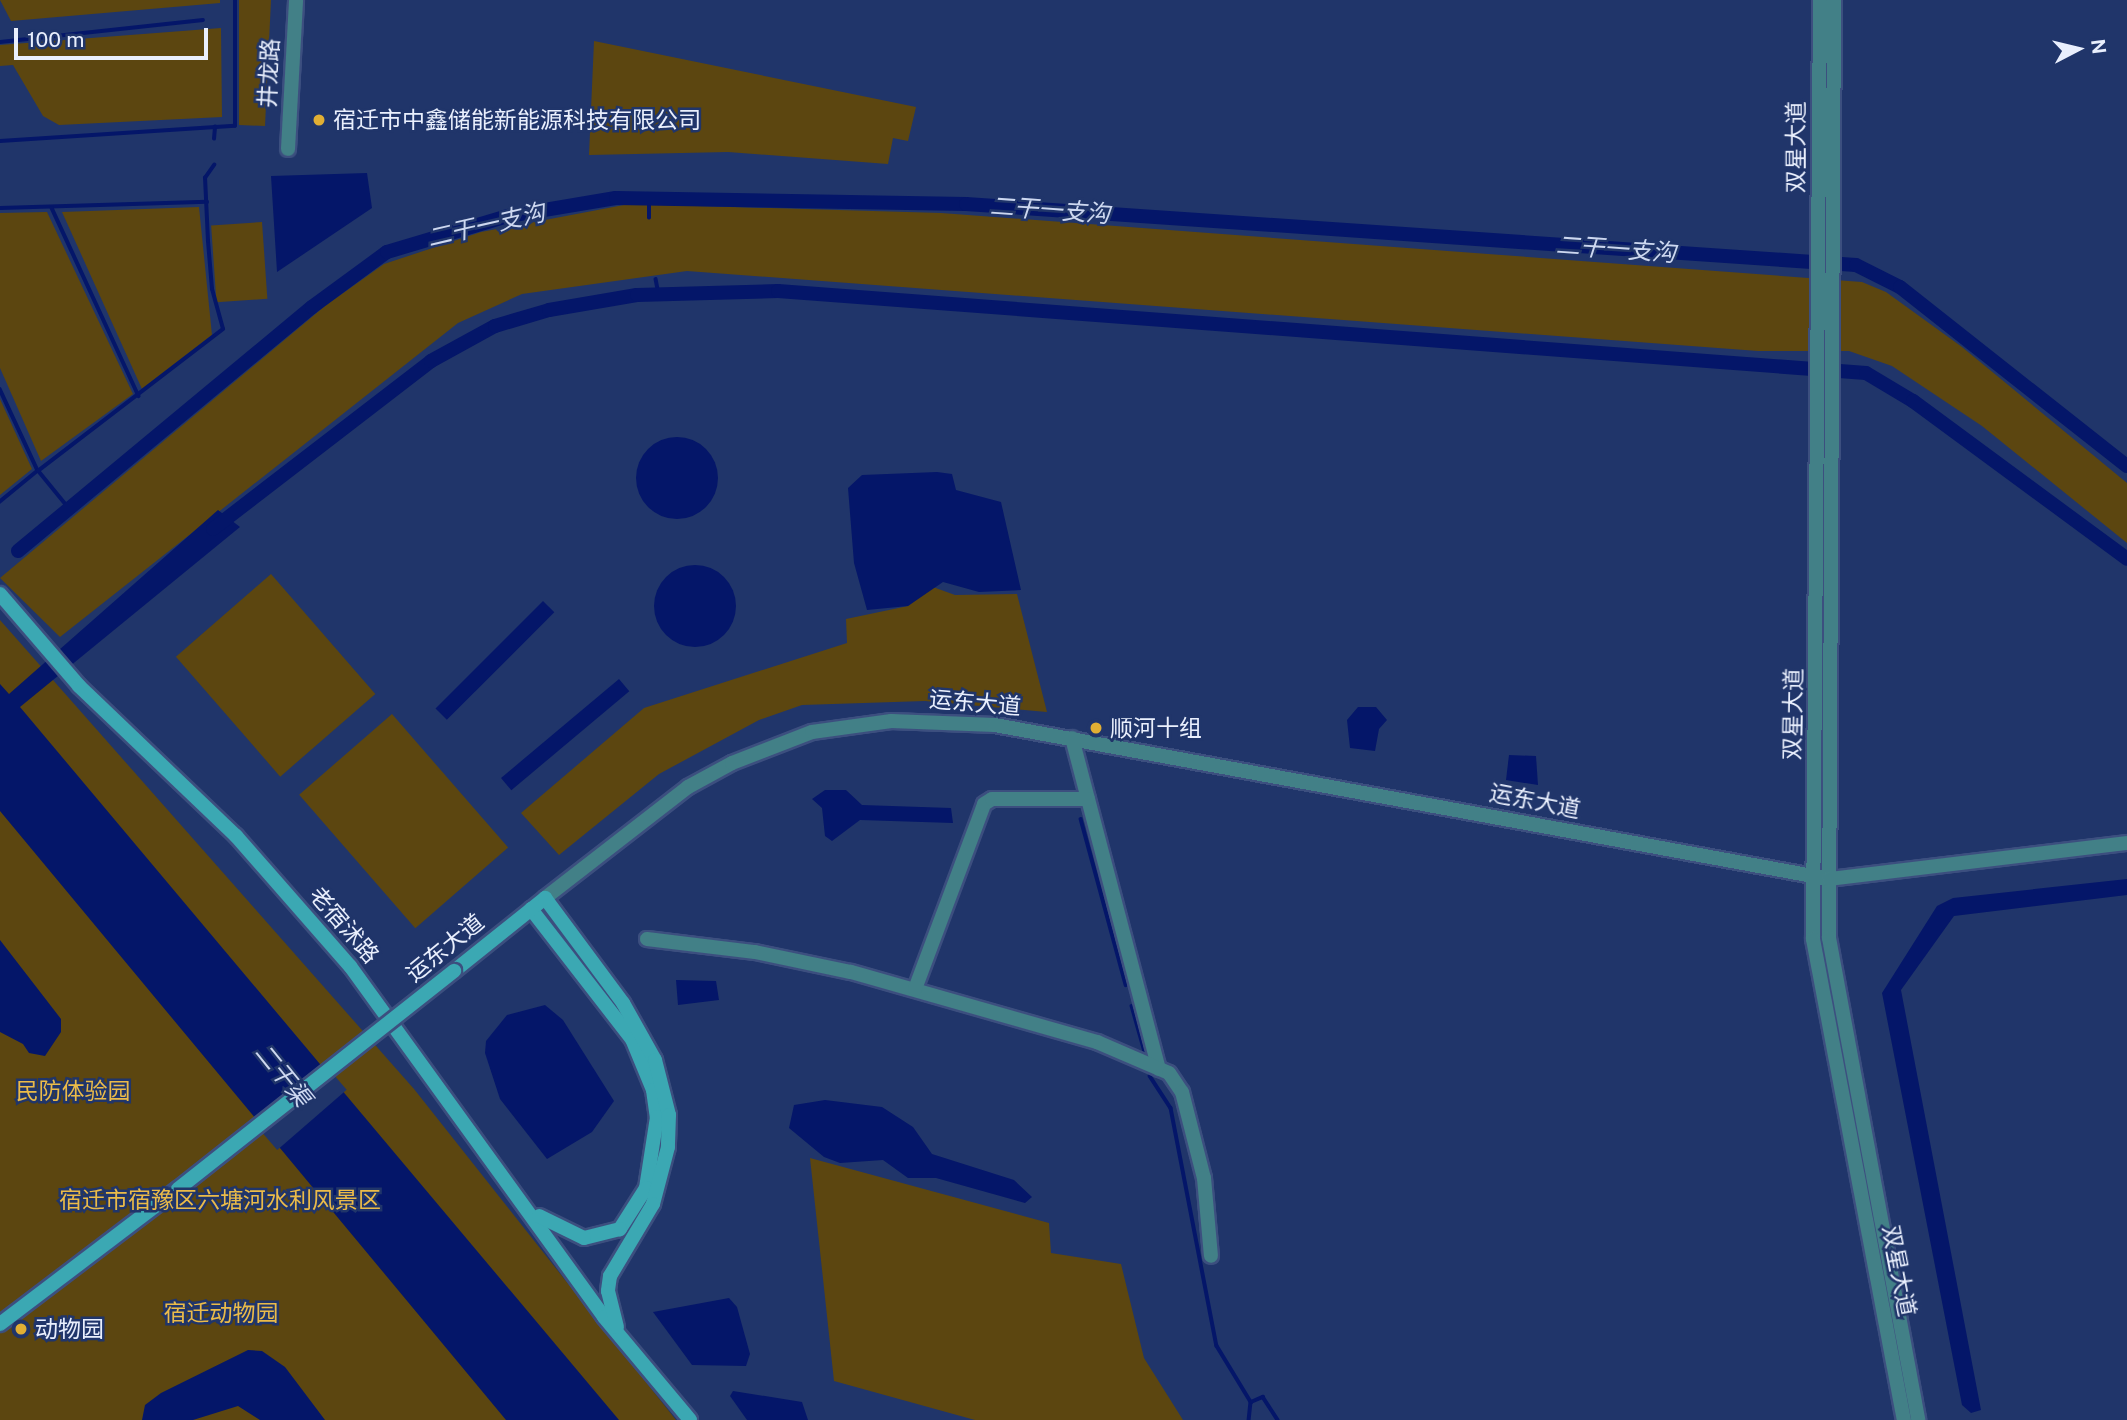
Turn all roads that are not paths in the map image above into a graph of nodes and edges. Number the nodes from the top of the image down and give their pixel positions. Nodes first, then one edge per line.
1 (296, 0) edge
2 (1820, 0) edge
3 (1834, 0) edge
4 (288, 149) dead end
5 (1824, 238) junction
6 (1823, 410) junction
7 (0, 594) edge
8 (1072, 738) junction
9 (1088, 799) junction
10 (2127, 843) edge
11 (1813, 876) junction
12 (1829, 879) junction
13 (545, 898) junction
14 (531, 909) junction
15 (646, 939) dead end
16 (915, 989) junction
17 (1159, 1069) junction
18 (525, 1203) junction
19 (1211, 1256) dead end
20 (0, 1324) edge
21 (621, 1338) junction
22 (690, 1420) edge
23 (1904, 1420) edge
24 (1918, 1420) edge

1 - 4 street, 井龙路
2 - 5 street, 双星大道
3 - 5 street, 双星大道
5 - 6 street
6 - 11 street, 双星大道
6 - 12 street, 双星大道
7 - 18 main road, 老宿沭路
8 - 9 street
8 - 11 street, 运东大道
8 - 13 street, 运东大道
9 - 16 street
9 - 17 street
10 - 12 street, 运东大道
11 - 12 street, 运东大道
11 - 23 street, 双星大道
12 - 24 street, 双星大道
13 - 14 main road, 运东大道
13 - 21 main road
14 - 18 main road
14 - 20 main road, 运东大道, bridge
15 - 16 street
16 - 17 street
17 - 19 street
18 - 21 main road, 老宿沭路
21 - 22 main road, 老宿沭路

